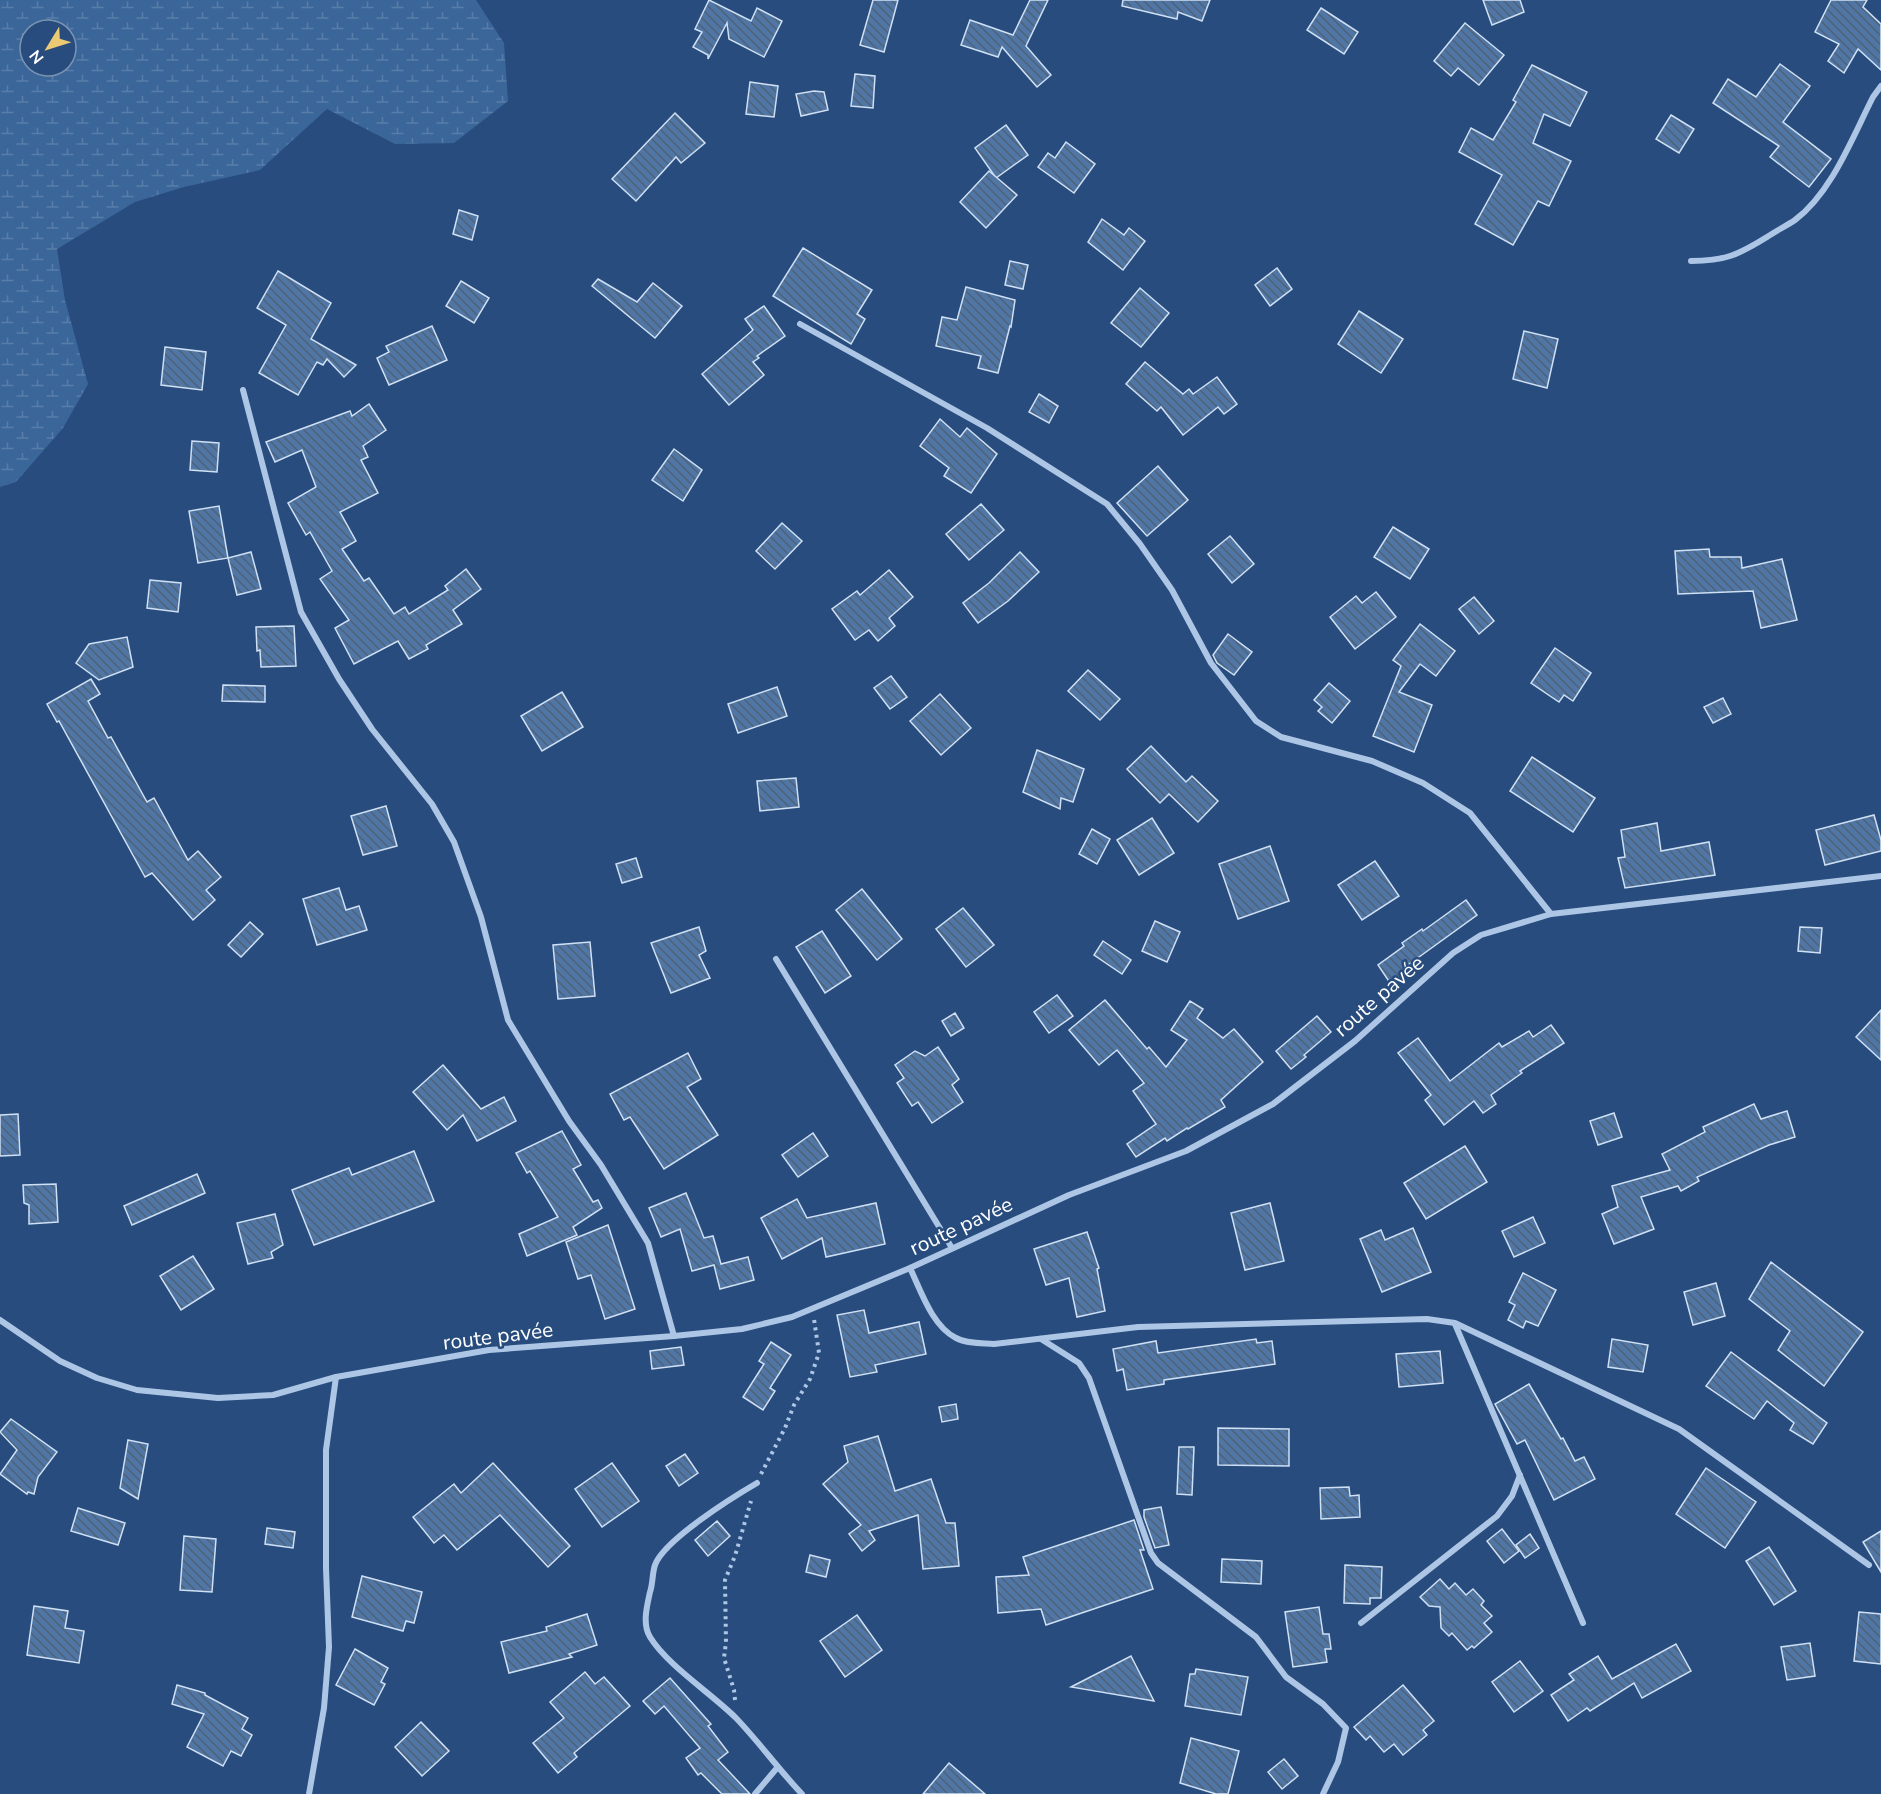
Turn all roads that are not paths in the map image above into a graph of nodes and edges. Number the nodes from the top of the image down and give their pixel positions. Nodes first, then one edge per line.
1 (1881, 86) edge
2 (1690, 261) dead end
3 (800, 324) dead end
4 (243, 390) dead end
5 (1881, 876) edge
6 (1551, 914) junction
7 (776, 959) dead end
8 (952, 1248) junction
9 (910, 1268) junction
10 (0, 1320) edge
11 (1455, 1323) junction
12 (674, 1336) junction
13 (1040, 1338) junction
14 (336, 1377) junction
15 (1520, 1475) junction
16 (757, 1483) road end
17 (1869, 1564) dead end
18 (1361, 1623) dead end
19 (1583, 1623) dead end
20 (777, 1768) junction
21 (309, 1794) edge
22 (755, 1794) edge
23 (802, 1794) edge
24 (1323, 1794) edge

1 - 2 street
3 - 6 street
4 - 12 street
5 - 6 street, route pavée
6 - 8 street, route pavée
7 - 8 street
8 - 9 street, route pavée
9 - 12 street, route pavée
9 - 13 street
10 - 14 street, route pavée
11 - 13 street
11 - 15 street
11 - 17 street
12 - 14 street, route pavée
13 - 24 street
14 - 21 street
15 - 18 street
15 - 19 street
16 - 20 street
20 - 22 street
20 - 23 street

